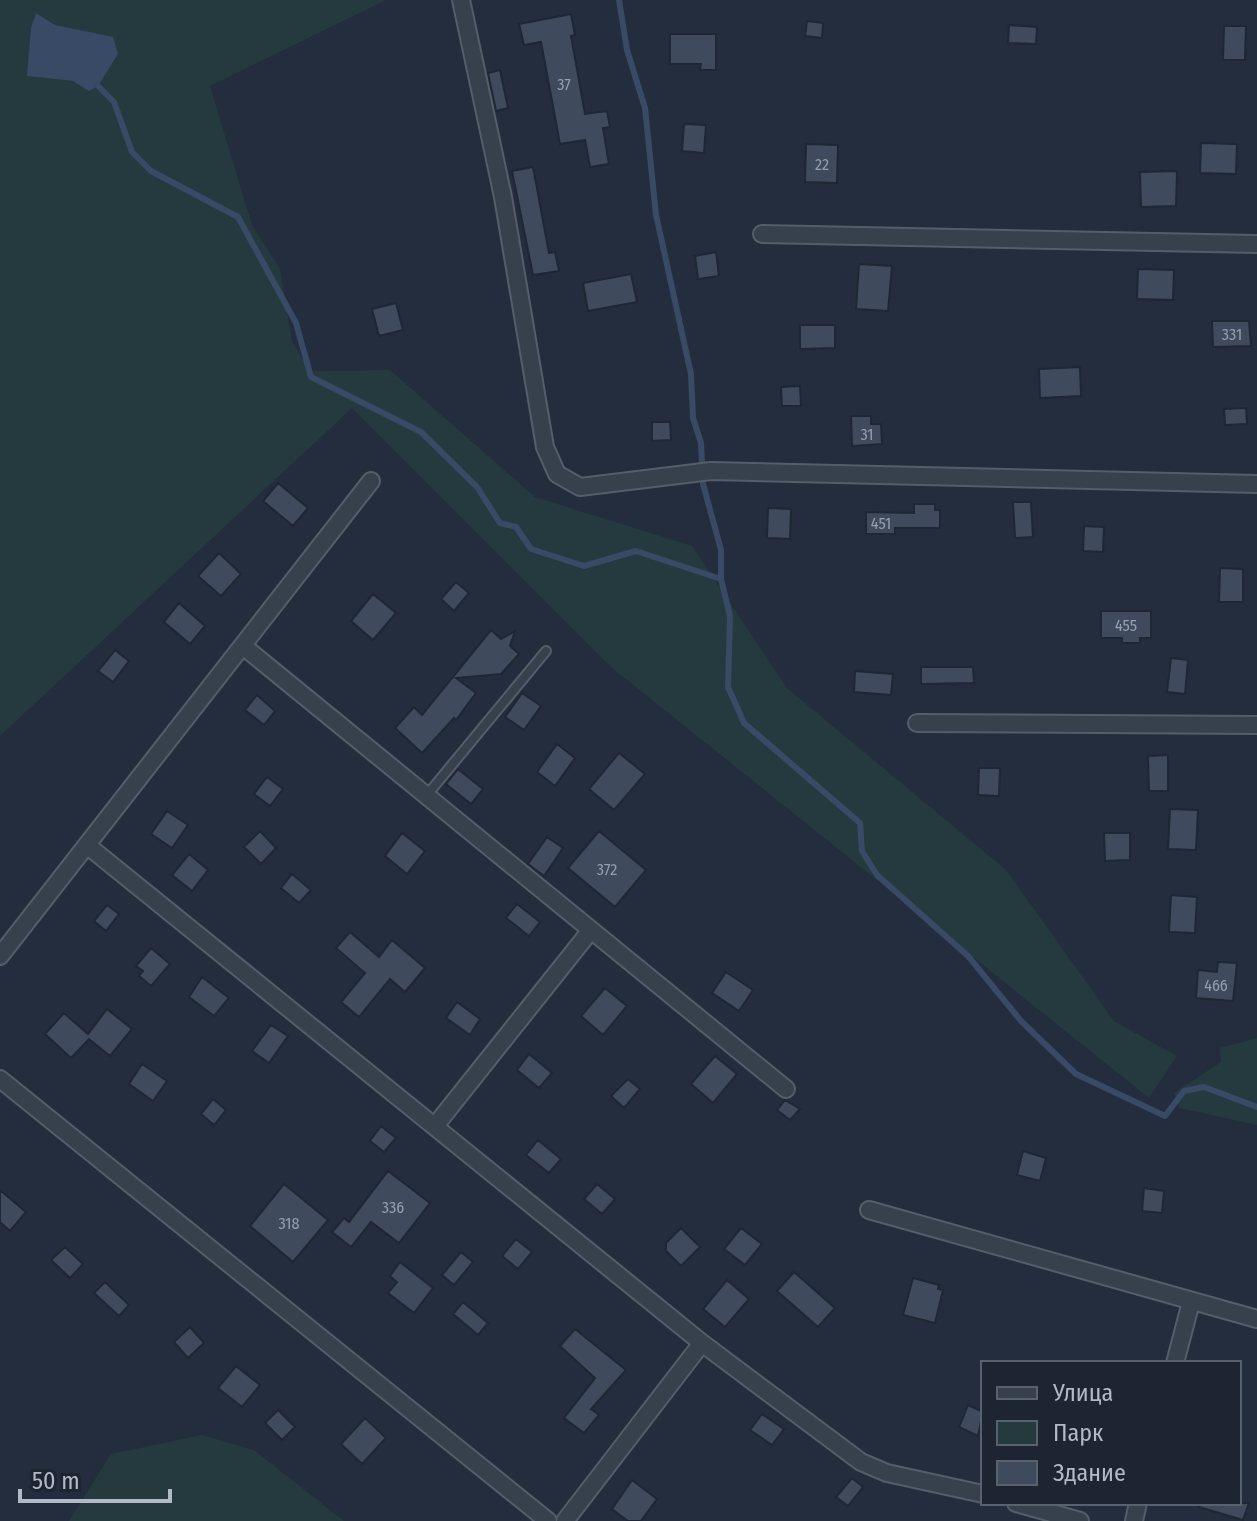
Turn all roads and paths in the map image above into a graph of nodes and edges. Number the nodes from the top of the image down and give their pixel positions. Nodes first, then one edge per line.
1 (461, 0) edge
2 (762, 234) dead end
3 (1257, 244) edge
4 (371, 481) dead end
5 (1257, 484) edge
6 (243, 646) junction
7 (546, 651) dead end
8 (917, 723) dead end
9 (1257, 725) edge
10 (427, 796) junction
11 (88, 846) junction
12 (591, 930) junction
13 (0, 956) edge
14 (0, 1079) edge
15 (786, 1089) dead end
16 (435, 1126) junction
17 (869, 1210) dead end
18 (1191, 1302) junction
19 (1257, 1319) edge
20 (702, 1343) junction
21 (1176, 1361) edge
22 (981, 1494) edge
23 (1023, 1505) edge
24 (548, 1521) edge
25 (565, 1521) edge
26 (1080, 1521) edge

1 - 5 street
2 - 3 street
4 - 6 street
6 - 10 street
6 - 11 street
7 - 10 lane
8 - 9 street
10 - 12 street
11 - 13 street
11 - 16 street
12 - 15 street
12 - 16 street
14 - 24 street
16 - 20 street
17 - 18 street
18 - 19 street
18 - 21 street
20 - 22 street
20 - 25 street
23 - 26 street

